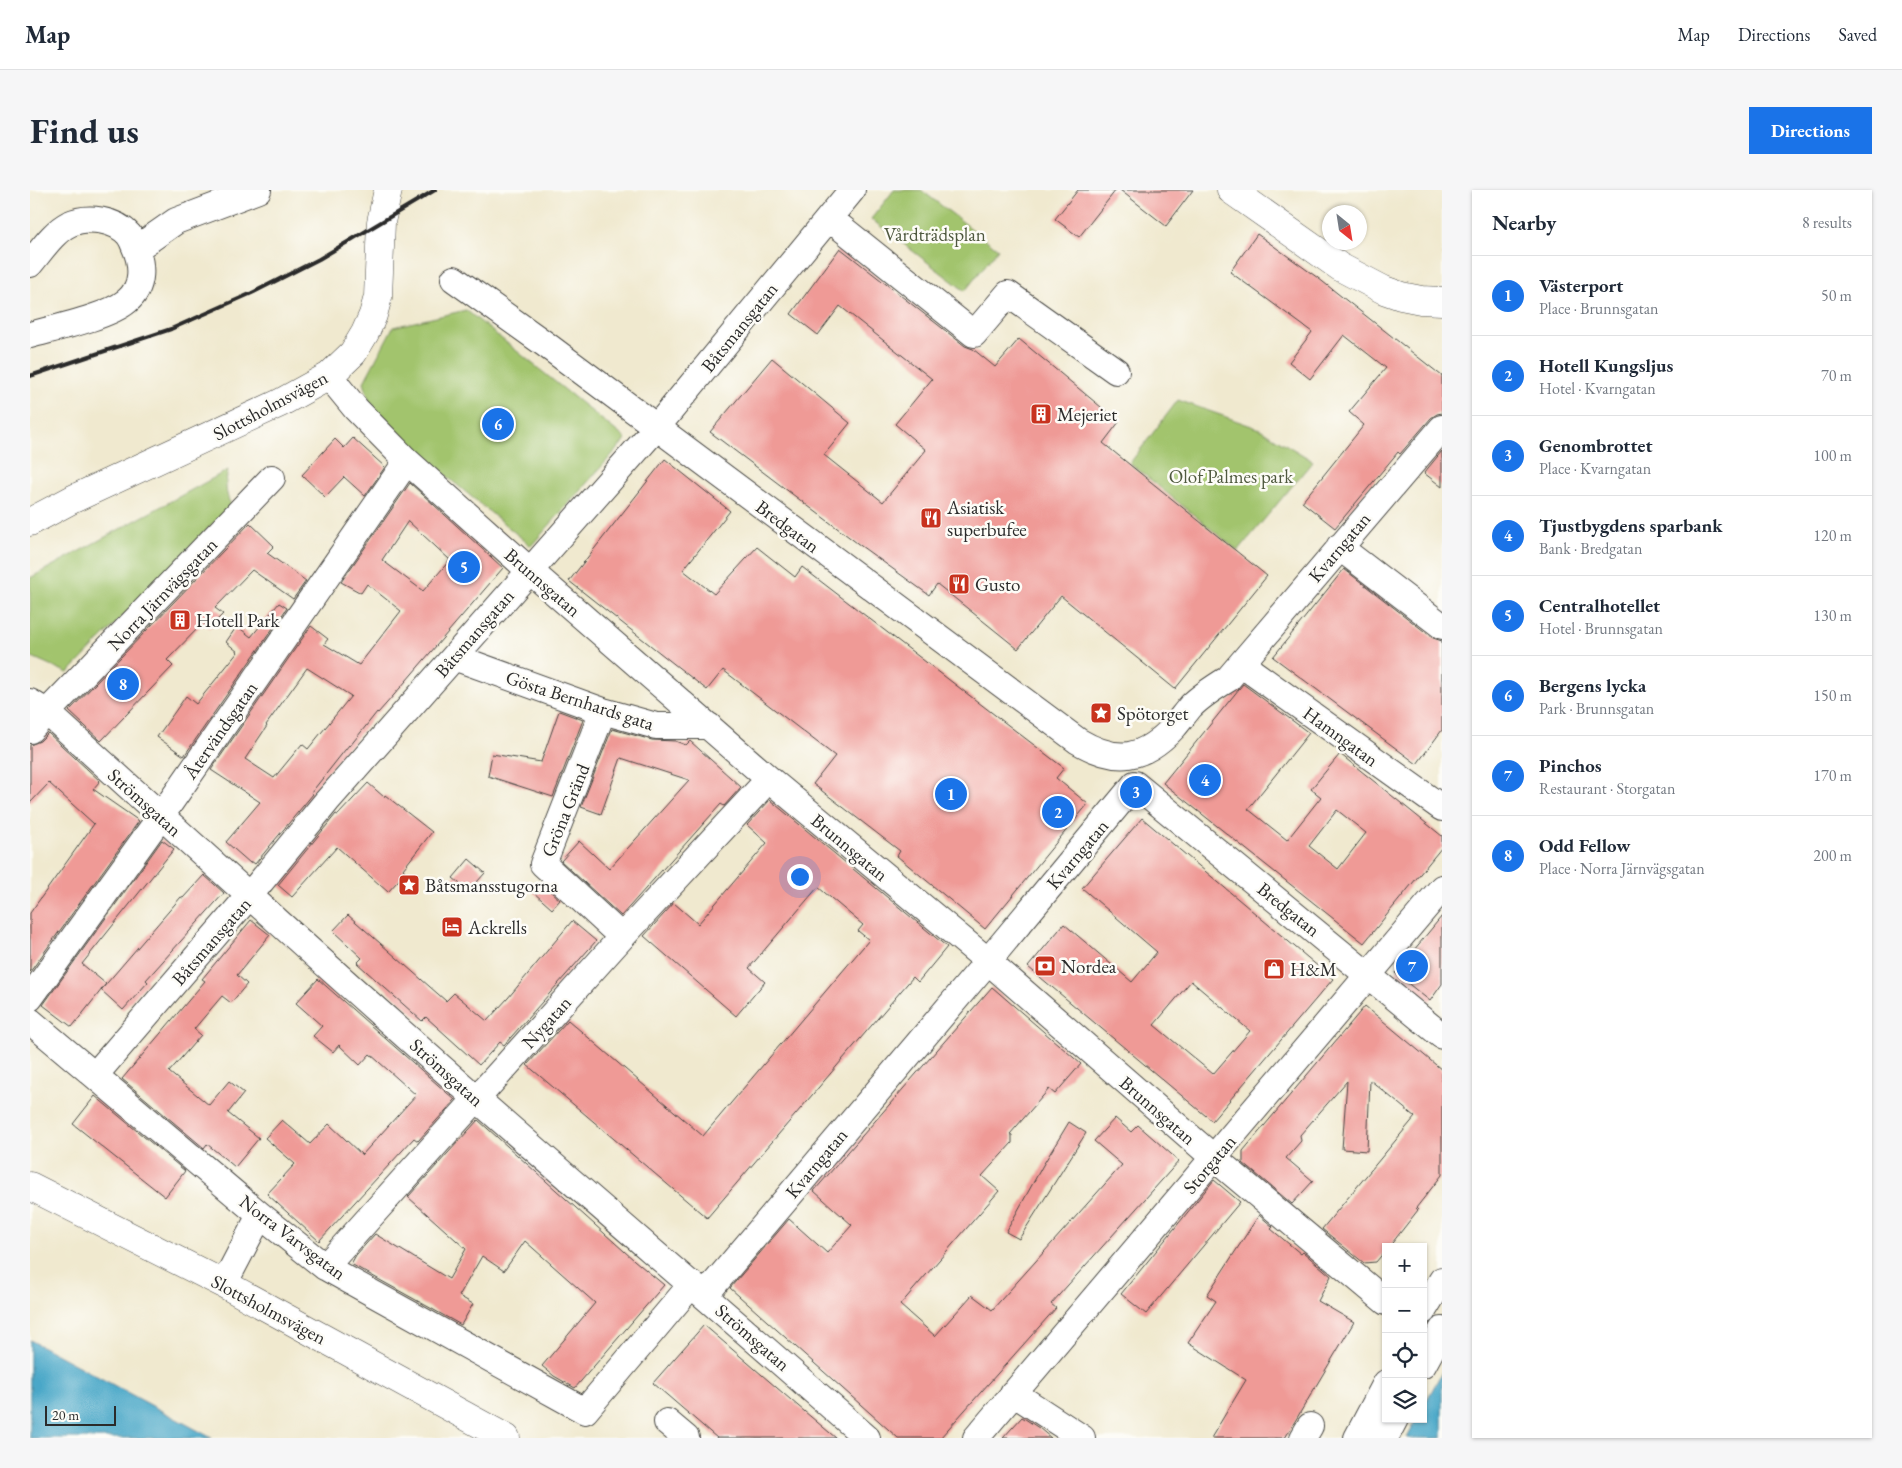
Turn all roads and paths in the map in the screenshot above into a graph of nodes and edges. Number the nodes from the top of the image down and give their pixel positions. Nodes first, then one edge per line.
1 (258, 190) edge
2 (388, 190) edge
3 (852, 190) edge
4 (1231, 190) edge
5 (829, 218) junction
6 (136, 249) junction
7 (30, 264) edge
8 (454, 279) dead end
9 (1442, 301) edge
10 (30, 335) edge
11 (1116, 371) dead end
12 (329, 376) junction
13 (656, 428) junction
14 (1442, 428) edge
15 (407, 461) junction
16 (272, 478) dead end
17 (30, 522) edge
18 (1339, 547) junction
19 (529, 570) junction
20 (1442, 626) edge
21 (454, 657) junction
22 (1241, 664) junction
23 (603, 711) junction
24 (36, 715) edge
25 (709, 726) junction
26 (1129, 755) junction
27 (769, 779) junction
28 (1136, 784) junction
29 (1442, 808) edge
30 (160, 816) junction
31 (1442, 888) edge
32 (249, 896) junction
33 (622, 937) junction
34 (988, 961) junction
35 (1370, 975) junction
36 (30, 998) edge
37 (30, 1021) edge
38 (1442, 1036) edge
39 (95, 1075) junction
40 (477, 1099) junction
41 (1214, 1158) junction
42 (30, 1186) edge
43 (260, 1215) junction
44 (326, 1267) junction
45 (1442, 1280) edge
46 (224, 1284) junction
47 (698, 1290) junction
48 (1382, 1299) edge
49 (1427, 1304) edge
50 (1442, 1330) edge
51 (1427, 1358) edge
52 (1382, 1391) edge
53 (1013, 1393) junction
54 (585, 1411) joint
55 (1392, 1423) edge
56 (506, 1438) edge
57 (867, 1438) edge
58 (976, 1438) edge
59 (1082, 1438) edge
60 (1357, 1438) edge
61 (1385, 1438) edge

1 - 6 street
2 - 12 street, Slottsholmsvägen
3 - 5 street, Båtsmansgatan
4 - 9 street
5 - 11 street
5 - 13 street, Båtsmansgatan
6 - 7 street
6 - 10 street
8 - 13 street, Bredgatan
12 - 15 street, Brunnsgatan
12 - 17 street, Slottsholmsvägen
13 - 19 street, Båtsmansgatan
13 - 26 street, Bredgatan
14 - 18 street, Kvarngatan
15 - 19 street, Brunnsgatan
15 - 30 street, Återvändsgatan
16 - 24 street, Norra Järnvägsgatan
18 - 20 street
18 - 22 street, Kvarngatan
19 - 21 street, Båtsmansgatan
19 - 25 street, Brunnsgatan
21 - 23 street, Gösta Bernhards gata
21 - 32 street, Båtsmansgatan
22 - 26 street, Kvarngatan
22 - 29 street, Hamngatan
23 - 25 street, Gösta Bernhards gata
23 - 33 street, Gröna Gränd
24 - 30 street, Strömsgatan
25 - 27 street, Brunnsgatan
26 - 28 street
27 - 33 street, Nygatan
27 - 34 street, Brunnsgatan
28 - 34 street, Kvarngatan
28 - 35 street, Bredgatan
30 - 32 street, Strömsgatan
30 - 36 street, Återvändsgatan
31 - 35 street, Storgatan
32 - 39 street, Båtsmansgatan
32 - 40 street, Strömsgatan
33 - 40 street, Nygatan
34 - 41 street, Brunnsgatan
34 - 47 street, Kvarngatan
35 - 38 street, Bredgatan
35 - 41 street, Storgatan
37 - 39 street, Norra Varvsgatan
39 - 43 street, Norra Varvsgatan
40 - 44 street, Nygatan
40 - 47 street, Strömsgatan
41 - 48 street, Brunnsgatan
41 - 53 street, Storgatan
42 - 46 street, Slottsholmsvägen
43 - 44 street, Norra Varvsgatan
43 - 46 street
44 - 54 street, Norra Varvsgatan
45 - 49 street
46 - 56 street, Slottsholmsvägen
47 - 54 street, Kvarngatan
47 - 57 street, Strömsgatan
50 - 51 street
52 - 60 street
53 - 58 street, Storgatan
53 - 59 street
55 - 61 street

